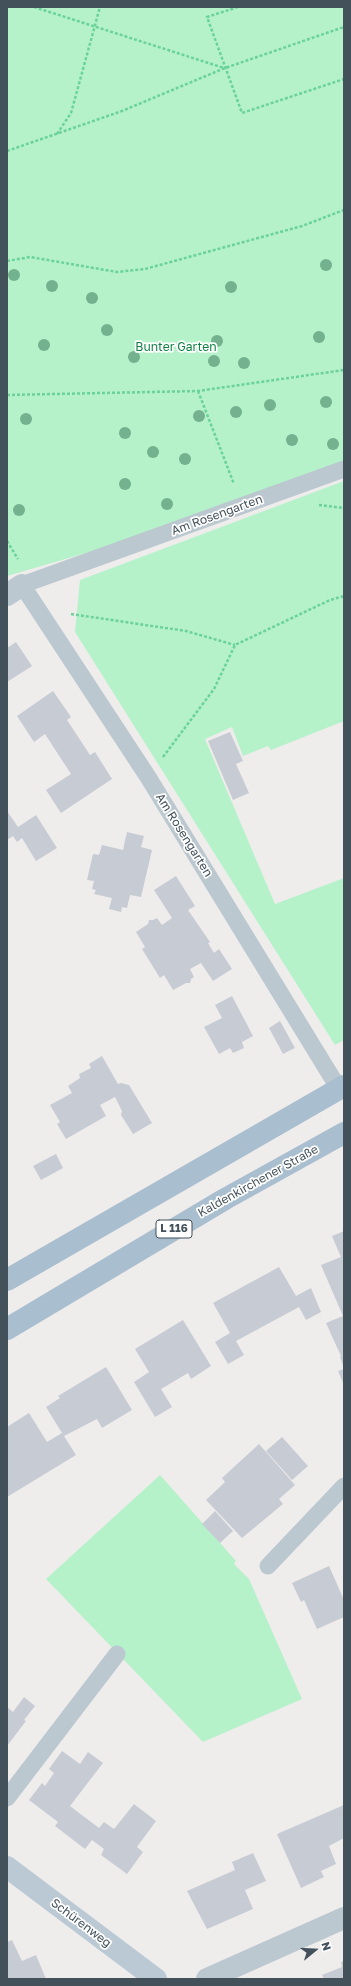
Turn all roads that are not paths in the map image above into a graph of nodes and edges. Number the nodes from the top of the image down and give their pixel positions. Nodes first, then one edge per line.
1 (344, 469) edge
2 (14, 590) edge
3 (342, 1087) edge
4 (344, 1133) edge
5 (7, 1280) edge
6 (7, 1329) edge
7 (344, 1486) edge
8 (268, 1566) dead end
9 (117, 1654) dead end
10 (7, 1798) edge
11 (7, 1867) edge
12 (344, 1918) edge
13 (156, 1979) edge
14 (208, 1979) edge

1 - 2 lane, Am Rosengarten
2 - 3 lane, Am Rosengarten
3 - 5 main road
4 - 6 main road, Kaldenkirchener Straße / L 116
7 - 8 lane
9 - 10 lane
11 - 13 main road, Schürenweg
12 - 14 street

